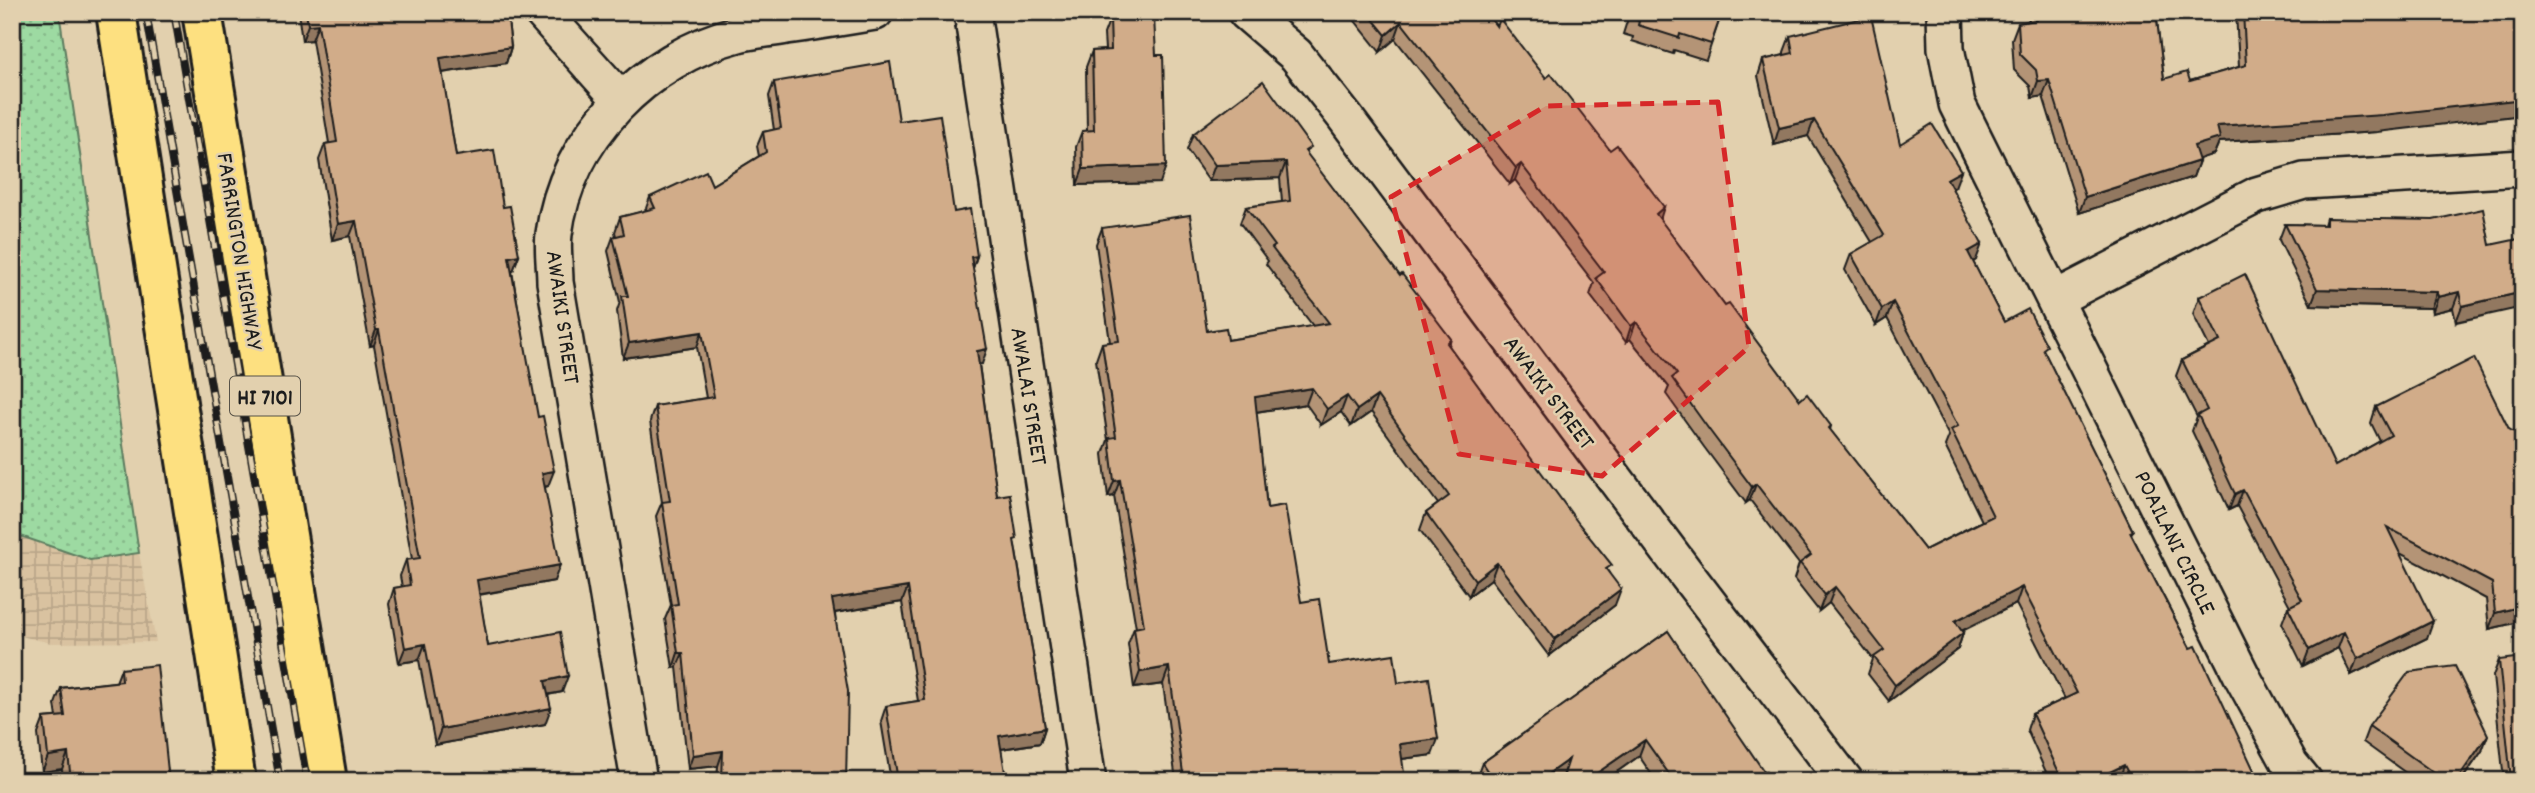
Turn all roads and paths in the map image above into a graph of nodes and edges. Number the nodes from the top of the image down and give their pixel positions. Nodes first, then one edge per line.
1 (116, 12) edge
2 (202, 12) edge
3 (542, 12) edge
4 (875, 12) edge
5 (972, 12) edge
6 (1246, 12) edge
7 (1945, 12) edge
8 (621, 100) junction
9 (2523, 168) edge
10 (2054, 299) junction
11 (236, 781) edge
12 (327, 781) edge
13 (639, 781) edge
14 (1088, 781) edge
15 (1845, 781) edge
16 (2304, 781) edge

1 - 11 main road
2 - 12 main road, FARRINGTON HIGHWAY / HI 7101
3 - 8 street
4 - 8 street, AWAIKI STREET
5 - 14 street, AWALAI STREET
6 - 15 street, AWAIKI STREET
7 - 10 street, POAILANI CIRCLE
8 - 13 street, AWAIKI STREET
9 - 10 street
10 - 16 street, POAILANI CIRCLE

